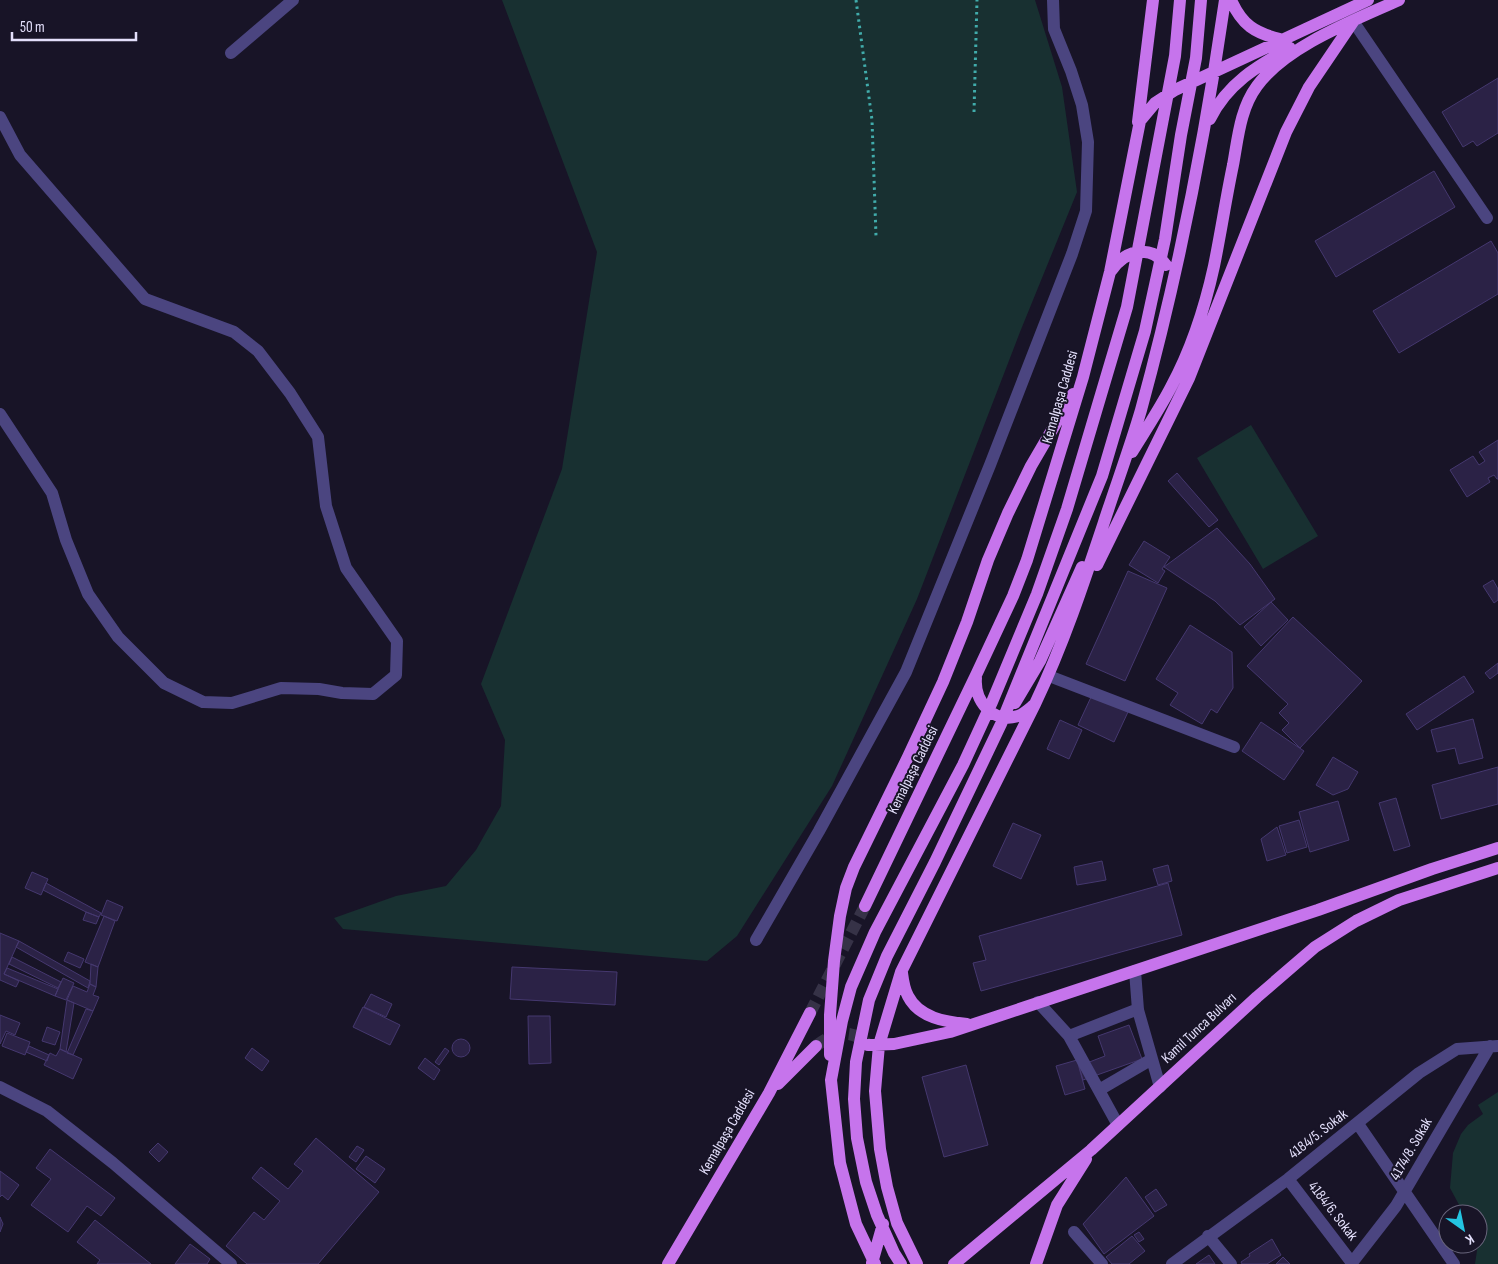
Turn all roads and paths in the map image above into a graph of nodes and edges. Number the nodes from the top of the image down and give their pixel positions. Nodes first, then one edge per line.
1 (293, 0) edge
2 (856, 0) edge
3 (977, 0) edge
4 (1052, 0) edge
5 (1153, 0) edge
6 (1180, 0) edge
7 (1201, 0) edge
8 (1225, 0) edge
9 (1231, 0) edge
10 (1368, 0) edge
11 (1399, 0) edge
12 (1354, 20) junction
13 (1335, 29) junction
14 (1280, 39) junction
15 (231, 53) dead end
16 (1215, 70) junction
17 (974, 112) dead end
18 (0, 117) edge
19 (1137, 132) junction
20 (1203, 138) junction
21 (1487, 218) dead end
22 (876, 236) dead end
23 (1110, 272) junction
24 (1171, 294) junction
25 (1083, 377) junction
26 (0, 414) edge
27 (1076, 608) junction
28 (977, 673) junction
29 (1049, 676) junction
30 (1035, 704) junction
31 (1001, 724) junction
32 (1234, 747) dead end
33 (1498, 848) edge
34 (1498, 868) edge
35 (865, 906) tunnel mouth
36 (756, 940) dead end
37 (1135, 971) junction
38 (901, 972) junction
39 (1038, 1002) junction
40 (1138, 1009) junction
41 (810, 1013) tunnel mouth
42 (970, 1024) junction
43 (1069, 1036) junction
44 (873, 1045) junction
45 (816, 1046) tunnel mouth
46 (1494, 1046) edge
47 (1152, 1059) junction
48 (831, 1080) junction
49 (0, 1087) edge
50 (1160, 1087) junction
51 (1099, 1090) junction
52 (769, 1092) junction
53 (1358, 1124) junction
54 (1118, 1125) junction
55 (1091, 1150) junction
56 (884, 1172) junction
57 (1288, 1179) junction
58 (1405, 1191) junction
59 (1074, 1232) dead end
60 (1208, 1236) junction
61 (1352, 1263) edge
62 (231, 1264) edge
63 (668, 1264) edge
64 (873, 1264) edge
65 (901, 1264) edge
66 (916, 1264) edge
67 (954, 1264) edge
68 (1036, 1264) edge
69 (1102, 1264) edge
70 (1172, 1264) edge
71 (1231, 1264) edge
72 (1454, 1264) edge

1 - 15 street
2 - 22 path
3 - 17 path
4 - 36 street
5 - 19 main road
6 - 48 main road
7 - 31 main road
8 - 16 main road
9 - 14 main road
10 - 14 main road, Kemalpaşa Caddesi
11 - 12 main road
12 - 13 main road
12 - 21 street
12 - 27 main road
13 - 20 main road
13 - 31 main road
14 - 16 main road, Kemalpaşa Caddesi
16 - 19 main road, Kemalpaşa Caddesi
16 - 20 main road
18 - 26 street
19 - 23 main road, Kemalpaşa Caddesi
20 - 24 main road
23 - 24 main road
23 - 25 main road, Kemalpaşa Caddesi
24 - 27 main road
25 - 28 main road, Kemalpaşa Caddesi
25 - 48 main road
27 - 29 main road
28 - 30 main road
28 - 35 main road, Kemalpaşa Caddesi
29 - 30 main road
29 - 32 street
30 - 38 main road
31 - 65 main road
33 - 37 main road
34 - 50 main road, Kamil Tunca Bulvarı
37 - 39 main road
37 - 40 street
38 - 42 main road
38 - 44 main road
39 - 42 main road
39 - 43 street
40 - 43 street
40 - 47 street
41 - 52 main road, Kemalpaşa Caddesi
42 - 44 main road
43 - 51 street
44 - 56 main road
45 - 52 main road
46 - 53 street, 4184/5. Sokak
46 - 58 street, 4174/8. Sokak
47 - 50 street
47 - 51 street
48 - 64 main road
49 - 62 street
50 - 54 main road, Kamil Tunca Bulvarı
51 - 54 street
52 - 63 main road, Kemalpaşa Caddesi
53 - 57 street, 4184/5. Sokak
53 - 58 street
54 - 55 main road, Kamil Tunca Bulvarı
55 - 67 main road, Kamil Tunca Bulvarı
55 - 68 main road
56 - 64 main road
56 - 66 main road
57 - 60 street, 4184/5. Sokak
57 - 61 street, 4184/6. Sokak
58 - 61 street, 4174/8. Sokak
58 - 72 street
59 - 69 street
60 - 70 street, 4184/5. Sokak
60 - 71 street

